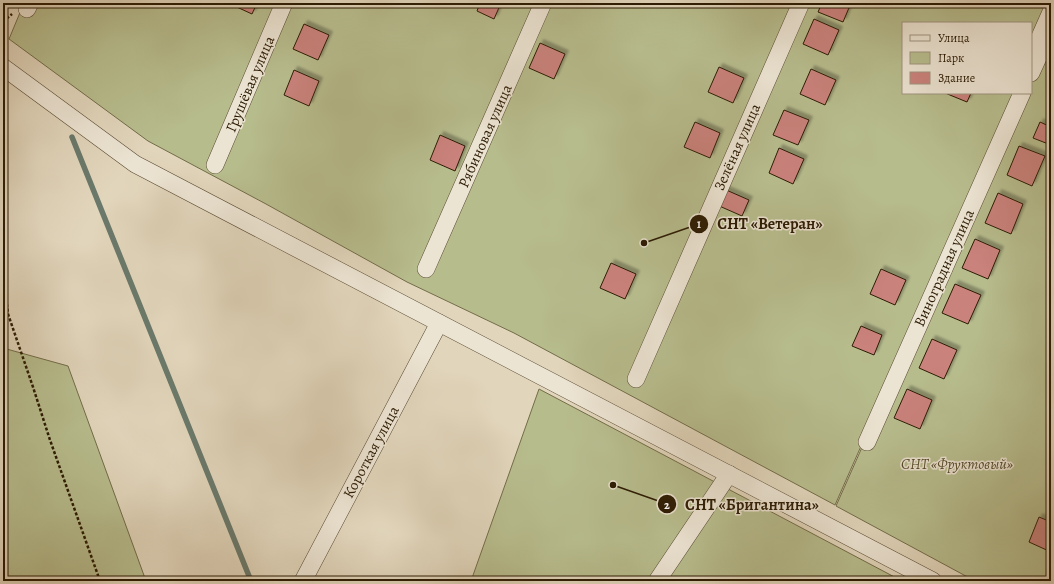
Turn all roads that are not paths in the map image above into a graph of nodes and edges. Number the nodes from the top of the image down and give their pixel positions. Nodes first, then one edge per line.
1 (284, 3) edge
2 (543, 3) edge
3 (801, 3) edge
4 (1051, 12) edge
5 (1051, 28) edge
6 (1032, 55) edge
7 (3, 67) edge
8 (1032, 71) edge
9 (1015, 94) edge
10 (1022, 94) edge
11 (216, 165) dead end
12 (426, 269) dead end
13 (439, 323) junction
14 (636, 379) dead end
15 (729, 474) junction
16 (303, 581) edge
17 (657, 581) edge
18 (933, 581) edge

1 - 11 street, Грушёвая улица
2 - 12 street, Рябиновая улица
3 - 14 street, Зелёная улица
4 - 6 street
5 - 8 street
7 - 13 street
9 - 10 street, Виноградная улица
13 - 15 street
13 - 16 street, Короткая улица
15 - 17 street
15 - 18 street

